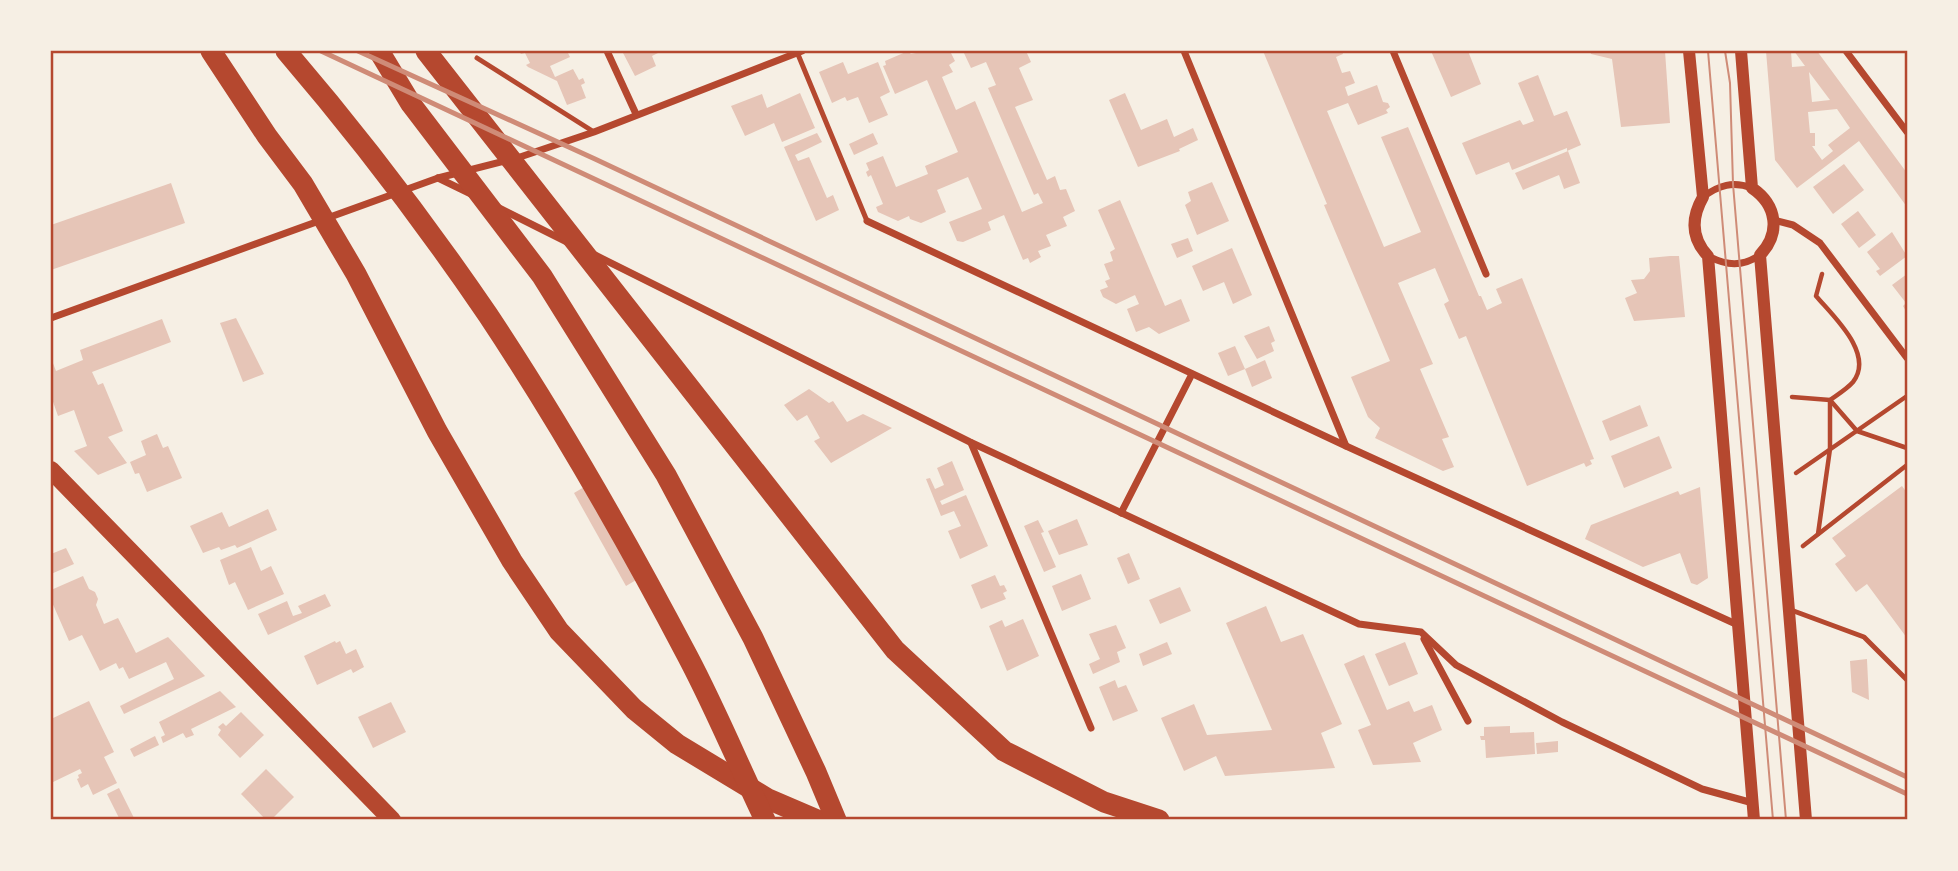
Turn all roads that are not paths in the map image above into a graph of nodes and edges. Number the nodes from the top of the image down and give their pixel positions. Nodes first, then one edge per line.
1 (211, 51) edge
2 (286, 51) edge
3 (379, 51) edge
4 (426, 51) edge
5 (607, 51) edge
6 (1184, 51) edge
7 (1393, 51) edge
8 (1689, 51) edge
9 (1741, 51) edge
10 (1846, 51) edge
11 (799, 52) edge
12 (477, 58) dead end
13 (636, 114) junction
14 (593, 132) junction
15 (1907, 132) edge
16 (438, 178) junction
17 (1752, 188) junction
18 (1703, 197) junction
19 (1774, 220) junction
20 (867, 221) joint
21 (1760, 255) junction
22 (1708, 256) junction
23 (1486, 274) dead end
24 (51, 318) edge
25 (1907, 358) edge
26 (1192, 374) junction
27 (970, 442) junction
28 (1346, 446) junction
29 (51, 470) edge
30 (1121, 513) junction
31 (1788, 609) junction
32 (1739, 625) junction
33 (1421, 632) junction
34 (1907, 680) edge
35 (1468, 721) dead end
36 (1091, 728) dead end
37 (1753, 803) junction
38 (384, 818) edge
39 (765, 820) edge
40 (817, 820) edge
41 (836, 820) edge
42 (1159, 820) edge
43 (1754, 820) edge
44 (1806, 820) edge

1 - 40 highway
2 - 39 highway
3 - 41 highway
4 - 42 highway
5 - 13 street
6 - 28 street
7 - 23 street
8 - 18 street
9 - 17 street
10 - 15 street
11 - 13 street
11 - 20 lane
12 - 14 lane
13 - 14 street
14 - 16 street
16 - 24 street
16 - 27 street
17 - 18 street
17 - 19 street
18 - 22 street
19 - 21 street
19 - 25 street
20 - 26 street
21 - 22 street
21 - 31 street
22 - 32 street
26 - 28 street
26 - 30 street
27 - 30 street
27 - 36 street
28 - 32 street
29 - 38 main road
30 - 33 street
31 - 34 lane
31 - 44 street
32 - 37 street
33 - 35 street
33 - 37 street
37 - 43 street

